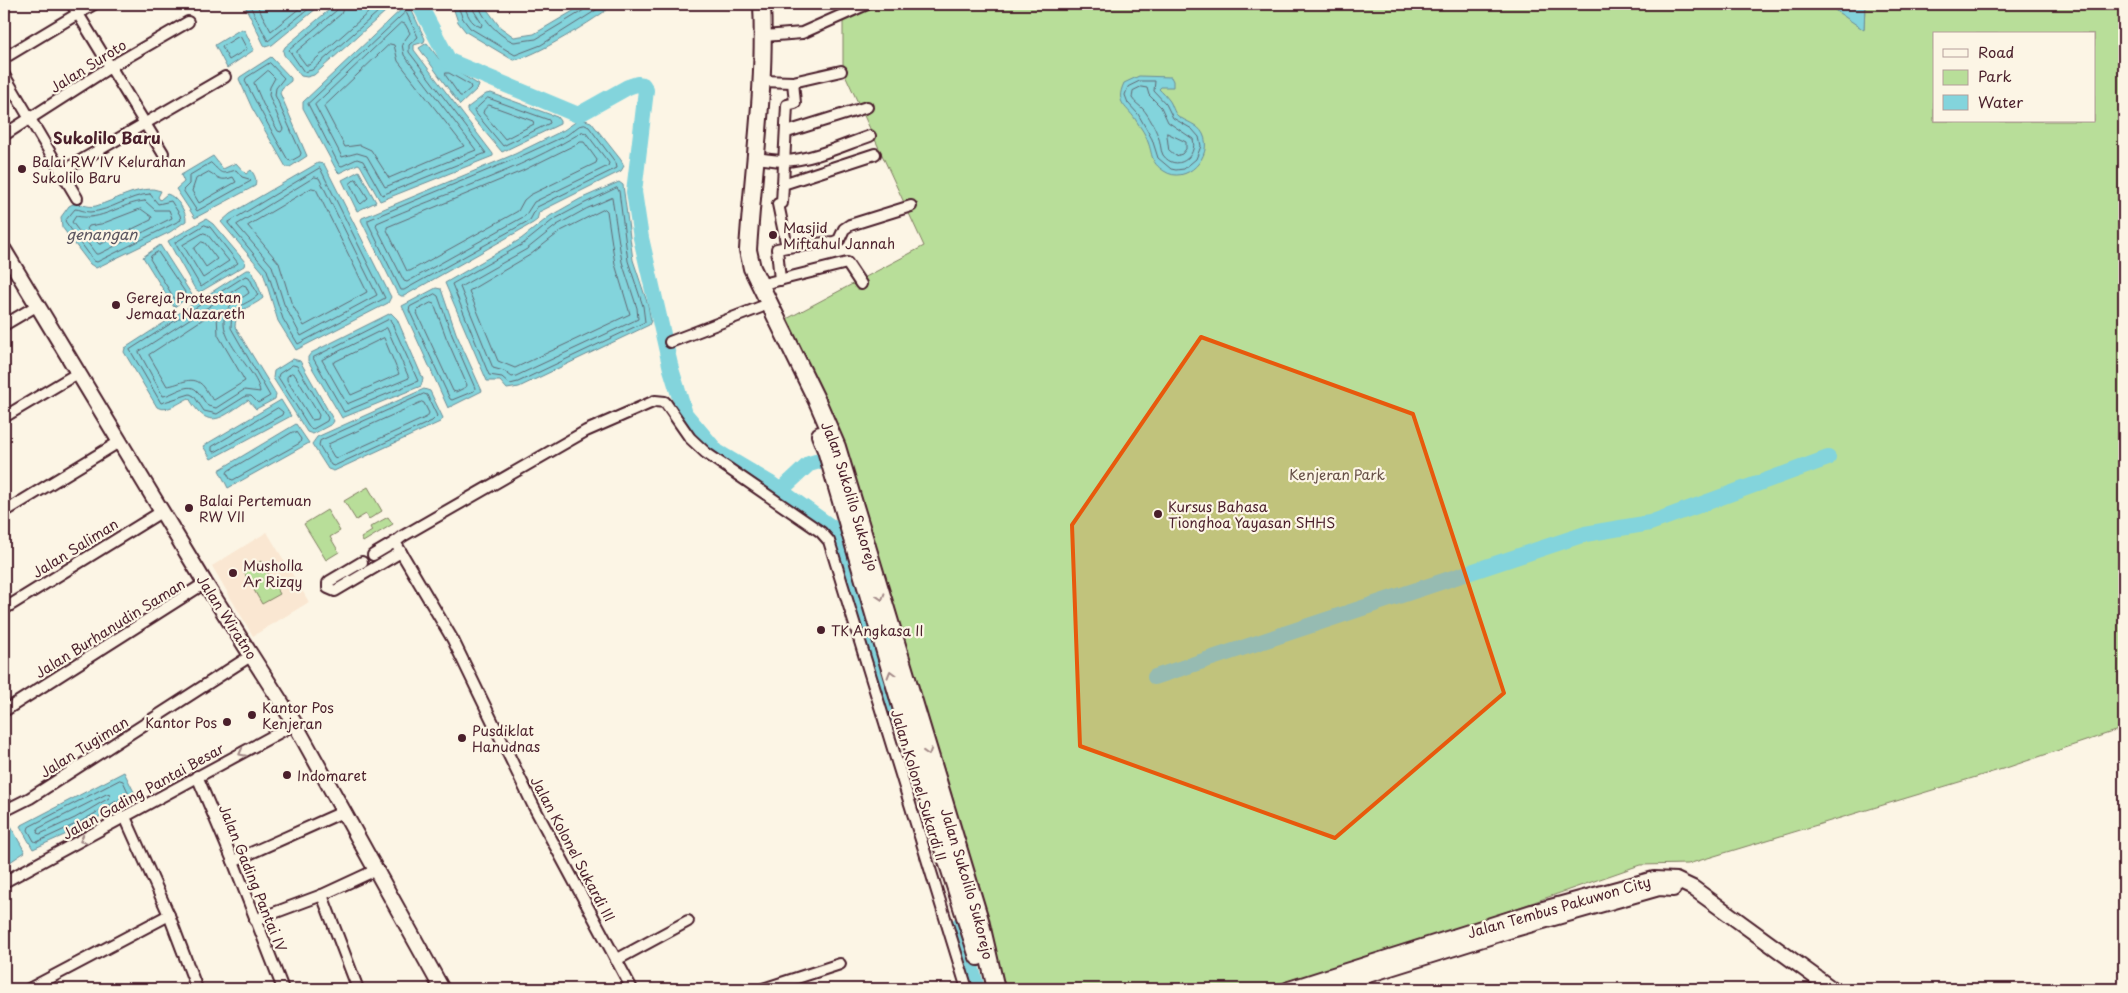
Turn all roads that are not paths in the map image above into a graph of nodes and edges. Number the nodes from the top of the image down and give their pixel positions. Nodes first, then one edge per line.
1 (72, 4) edge
2 (94, 4) edge
3 (751, 4) edge
4 (762, 4) edge
5 (867, 4) edge
6 (78, 13) junction
7 (188, 22) dead end
8 (764, 30) junction
9 (4, 58) edge
10 (110, 67) junction
11 (841, 71) dead end
12 (4, 75) edge
13 (225, 77) dead end
14 (763, 82) junction
15 (793, 82) junction
16 (867, 107) dead end
17 (29, 119) junction
18 (144, 124) junction
19 (786, 132) junction
20 (4, 135) edge
21 (870, 136) dead end
22 (162, 153) dead end
23 (875, 154) dead end
24 (761, 159) junction
25 (785, 161) junction
26 (61, 172) junction
27 (782, 184) junction
28 (77, 198) dead end
29 (911, 206) dead end
30 (787, 247) junction
31 (4, 250) edge
32 (748, 269) junction
33 (780, 280) junction
34 (763, 284) junction
35 (861, 284) dead end
36 (38, 305) junction
37 (761, 307) junction
38 (4, 325) edge
39 (670, 342) dead end
40 (78, 373) junction
41 (4, 417) edge
42 (119, 442) junction
43 (832, 449) junction
44 (4, 512) edge
45 (162, 512) junction
46 (395, 542) junction
47 (401, 552) junction
48 (373, 556) dead end
49 (362, 562) dead end
50 (205, 583) junction
51 (4, 609) edge
52 (252, 655) junction
53 (4, 711) edge
54 (295, 724) junction
55 (197, 776) junction
56 (4, 811) edge
57 (345, 811) junction
58 (125, 816) junction
59 (945, 831) junction
60 (233, 861) junction
61 (376, 870) junction
62 (4, 882) edge
63 (322, 895) junction
64 (169, 916) junction
65 (256, 920) junction
66 (688, 921) dead end
67 (616, 960) junction
68 (840, 964) dead end
69 (29, 989) edge
70 (197, 989) edge
71 (283, 989) edge
72 (358, 989) edge
73 (442, 989) edge
74 (632, 989) edge
75 (763, 989) edge
76 (967, 989) edge
77 (986, 989) edge
78 (996, 989) edge
79 (1289, 989) edge
80 (1323, 989) edge
81 (1817, 989) edge
82 (1832, 989) edge

1 - 6 street
2 - 6 street
3 - 8 main road, Jalan Sukolilo Sukorejo
4 - 8 main road, Jalan Sukolilo Sukorejo
5 - 8 street
6 - 9 street
6 - 10 street
7 - 10 street, Jalan Suroto
8 - 14 main road, Jalan Sukolilo Sukorejo
10 - 17 street, Jalan Suroto
10 - 18 street
11 - 15 street
12 - 17 street
13 - 18 street
14 - 15 street
14 - 24 main road, Jalan Sukolilo Sukorejo
14 - 32 main road, Jalan Sukolilo Sukorejo
15 - 19 street
16 - 19 street
17 - 20 street, Jalan Suroto
17 - 26 street
18 - 22 street
18 - 26 street
19 - 25 street
21 - 25 street
23 - 27 street
24 - 25 street
24 - 32 main road, Jalan Sukolilo Sukorejo
25 - 27 street
26 - 28 street
27 - 30 street
29 - 30 street
30 - 33 street
31 - 36 street, Jalan Wiratno
32 - 34 main road, Jalan Sukolilo Sukorejo
32 - 37 main road, Jalan Sukolilo Sukorejo
33 - 34 street
33 - 35 street
34 - 43 main road, Jalan Sukolilo Sukorejo
36 - 38 street
36 - 40 street, Jalan Wiratno
37 - 39 street
37 - 43 main road, Jalan Sukolilo Sukorejo
40 - 41 street
40 - 42 street, Jalan Wiratno
42 - 44 street
42 - 45 street, Jalan Wiratno
43 - 59 main road, Jalan Sukolilo Sukorejo
45 - 50 street, Jalan Wiratno
45 - 51 street, Jalan Saliman
46 - 47 street, Jalan Kolonel Sukardi III
46 - 48 street
46 - 76 street, Jalan Kolonel Sukardi II
47 - 49 street
47 - 67 street, Jalan Kolonel Sukardi III
50 - 52 street, Jalan Wiratno
50 - 53 street, Jalan Burhanudin Saman
52 - 54 street, Jalan Wiratno
52 - 56 street, Jalan Tugiman
54 -> 55 street, Jalan Gading Pantai Besar
54 - 57 street, Jalan Wiratno
55 - 58 street, Jalan Gading Pantai Besar
55 - 60 street, Jalan Gading Pantai IV
57 - 60 street
57 - 61 street, Jalan Wiratno
58 -> 62 street, Jalan Gading Pantai Besar
58 - 64 street
59 - 77 main road, Jalan Sukolilo Sukorejo
59 - 78 main road, Jalan Sukolilo Sukorejo
60 - 65 street, Jalan Gading Pantai IV
61 - 63 street
61 - 73 street, Jalan Wiratno
63 - 65 street
63 - 72 street
64 - 69 street
64 - 70 street
65 - 71 street, Jalan Gading Pantai IV
66 - 67 street
67 - 74 street, Jalan Kolonel Sukardi III
68 - 75 street
79 - 82 street, Jalan Tembus Pakuwon City
80 - 81 street, Jalan Tembus Pakuwon City

